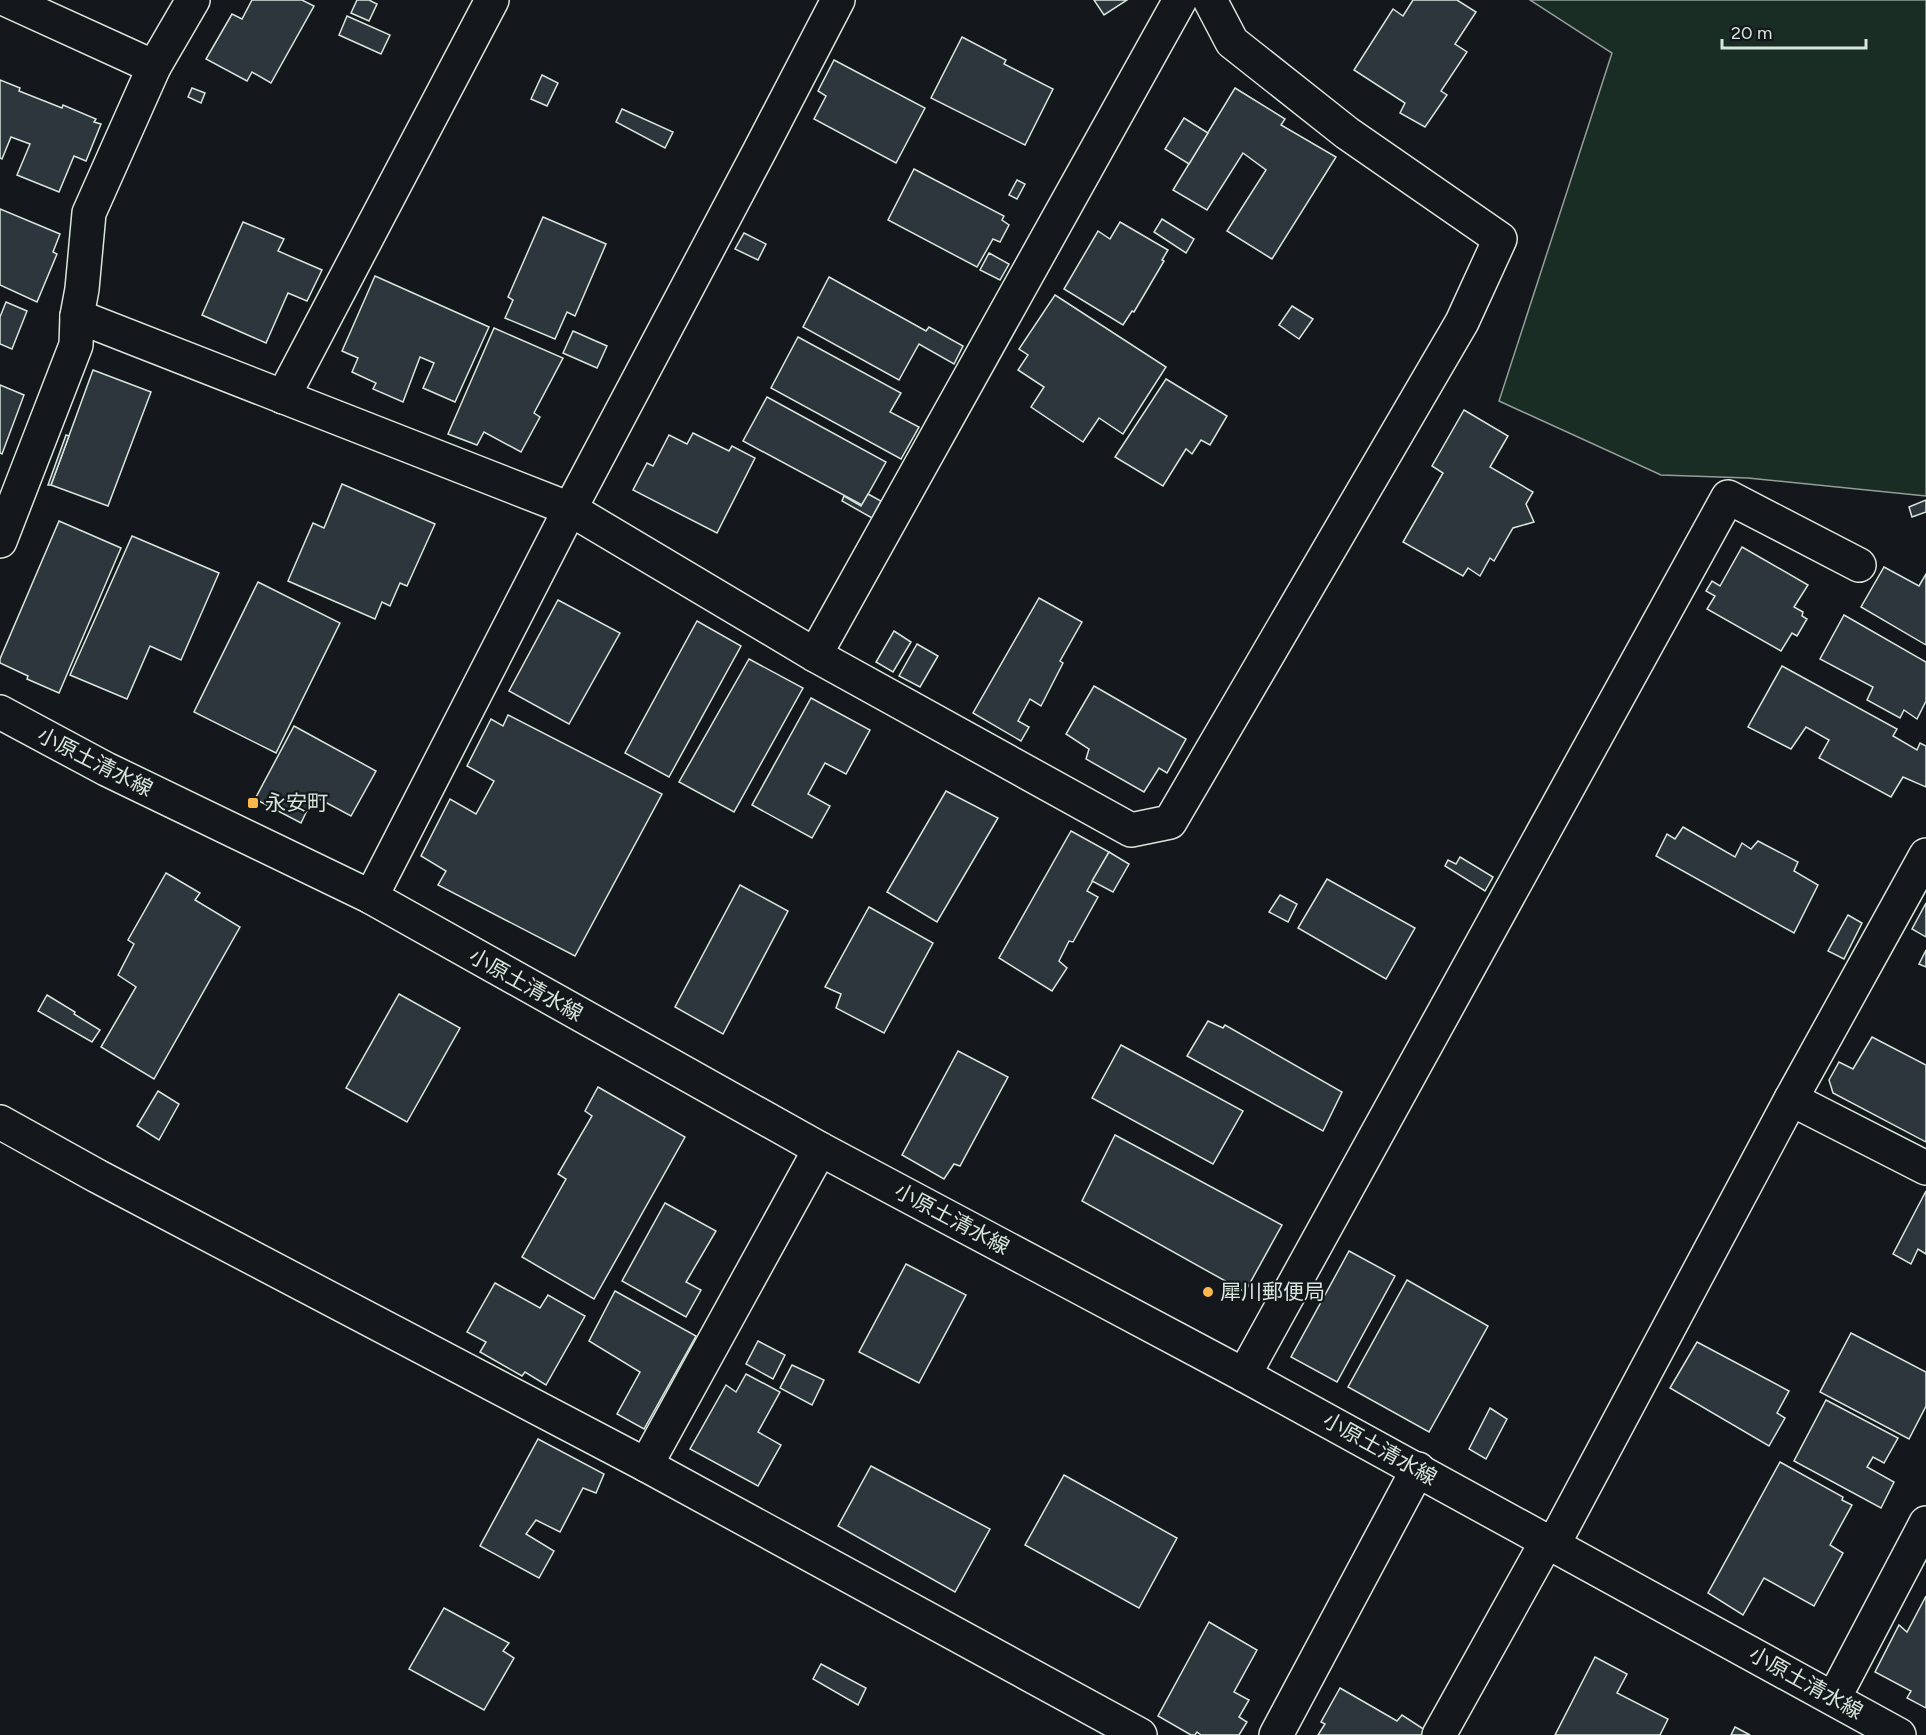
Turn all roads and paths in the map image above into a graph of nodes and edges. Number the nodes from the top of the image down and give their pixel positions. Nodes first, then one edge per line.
1 (7, 0) edge
2 (193, 0) edge
3 (492, 0) edge
4 (838, 0) edge
5 (1180, 0) edge
6 (1210, 0) edge
7 (154, 67) junction
8 (77, 316) junction
9 (283, 397) junction
10 (570, 509) junction
11 (0, 541) edge
12 (1859, 565) dead end
13 (815, 655) junction
14 (0, 712) edge
15 (1926, 855) edge
16 (371, 897) junction
17 (1791, 1099) junction
18 (0, 1122) edge
19 (820, 1149) junction
20 (1926, 1168) edge
21 (1244, 1375) junction
22 (646, 1465) junction
23 (1418, 1469) junction
24 (1926, 1523) edge
25 (1550, 1543) junction
26 (1834, 1698) junction
27 (1140, 1735) edge
28 (1276, 1735) edge
29 (1439, 1735) edge
30 (1899, 1735) edge

1 - 7 street
2 - 7 street
3 - 9 street
4 - 10 street
5 - 13 street
6 - 13 street
7 - 8 street
8 - 9 street
8 - 11 street
9 - 10 street
10 - 13 street
10 - 16 street
12 - 21 street
14 - 16 street, 小原土清水線
15 - 17 street
16 - 19 street, 小原土清水線
17 - 20 street
17 - 25 street
18 - 22 street
19 - 21 street, 小原土清水線
19 - 22 street
21 - 23 street, 小原土清水線
22 - 27 street
23 - 25 street, 小原土清水線
23 - 28 street
24 - 26 street
25 - 26 street, 小原土清水線
25 - 29 street
26 - 30 street, 小原土清水線

